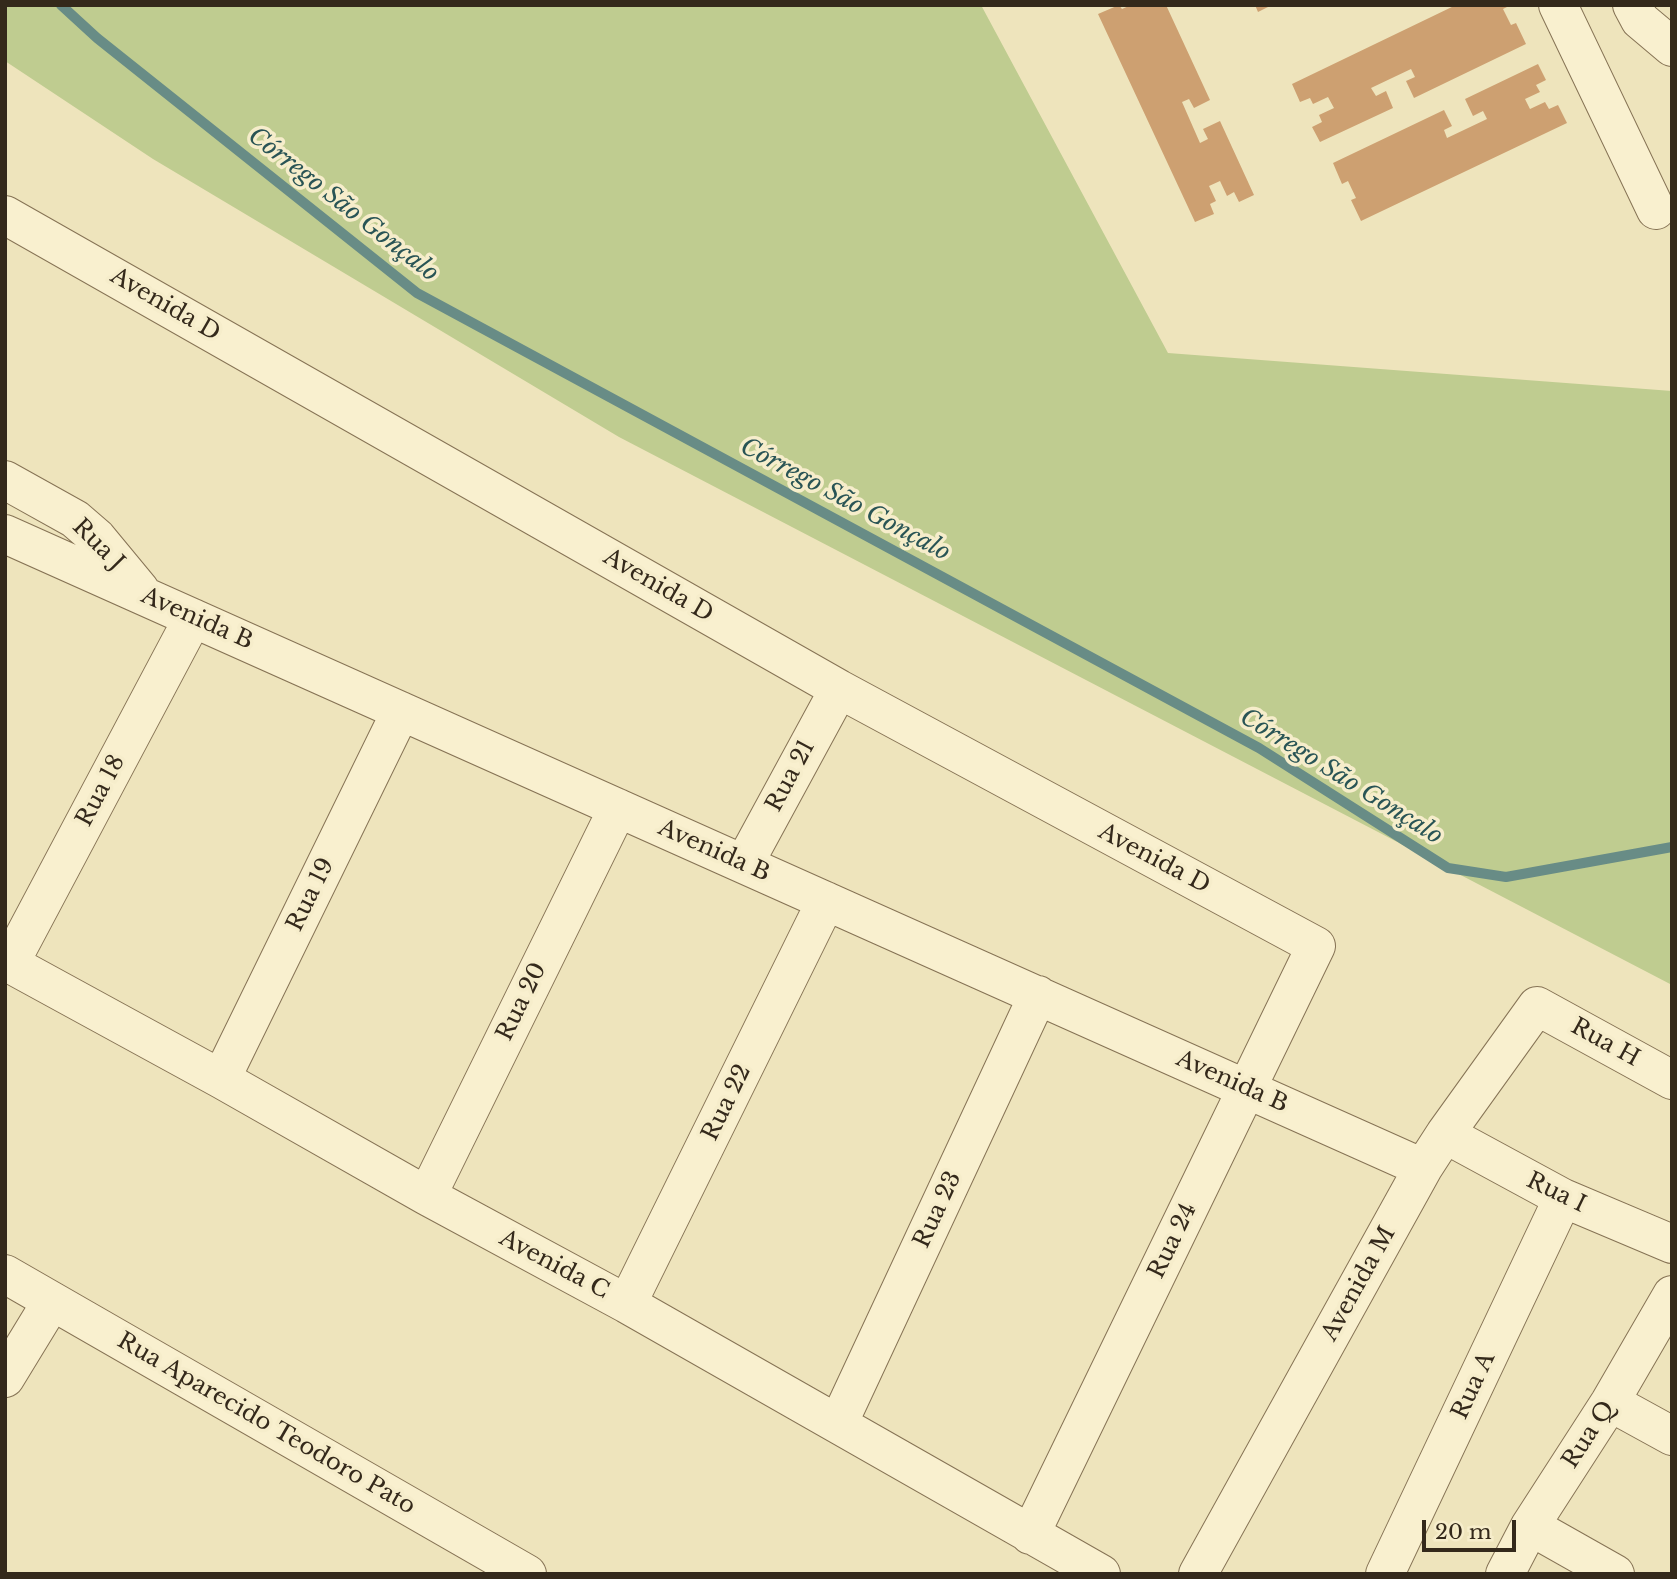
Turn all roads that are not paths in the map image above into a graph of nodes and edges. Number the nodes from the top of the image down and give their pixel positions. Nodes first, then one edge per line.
1 (1558, 5) edge
2 (1632, 5) edge
3 (1672, 47) edge
4 (1656, 210) dead end
5 (5, 215) edge
6 (5, 480) edge
7 (5, 534) edge
8 (147, 597) junction
9 (193, 618) junction
10 (839, 689) junction
11 (401, 711) junction
12 (618, 808) junction
13 (744, 864) junction
14 (827, 901) junction
15 (1316, 946) joint
16 (7, 962) edge
17 (1038, 995) junction
18 (1537, 1006) joint
19 (221, 1079) junction
20 (1672, 1080) edge
21 (1248, 1089) junction
22 (1445, 1134) junction
23 (1423, 1168) junction
24 (427, 1196) junction
25 (1563, 1198) junction
26 (1672, 1244) edge
27 (5, 1274) edge
28 (1672, 1295) edge
29 (52, 1301) junction
30 (627, 1304) junction
31 (5, 1378) edge
32 (1610, 1402) junction
33 (838, 1424) junction
34 (1672, 1436) edge
35 (1530, 1526) junction
36 (1030, 1535) junction
37 (513, 1571) edge
38 (1101, 1574) edge
39 (1198, 1574) edge
40 (1385, 1574) edge
41 (1505, 1574) edge
42 (1615, 1574) edge

1 - 4 street
2 - 3 street
5 - 10 street, Avenida D
6 - 8 street, Rua J
7 - 8 street, Avenida B
8 - 9 street, Avenida B
9 - 11 street, Avenida B
9 - 16 street, Rua 18
10 - 13 street, Rua 21
10 - 15 street, Avenida D
11 - 12 street, Avenida B
11 - 19 street, Rua 19
12 - 13 street, Avenida B
12 - 24 street, Rua 20
13 - 14 street, Avenida B
14 - 17 street, Avenida B
14 - 30 street, Rua 22
15 - 21 street, Rua 24
16 - 19 street, Avenida C
17 - 21 street, Avenida B
17 - 33 street, Rua 23
18 - 20 street, Rua H
18 - 22 street, Avenida M
19 - 24 street, Avenida C
21 - 23 street, Avenida B
21 - 36 street, Rua 24
22 - 23 street, Avenida M
22 - 25 street, Rua I
23 - 39 street, Avenida M
24 - 30 street, Avenida C
25 - 26 street, Rua I
25 - 40 street, Rua A
27 - 29 street, Rua Aparecido Teodoro Pato
28 - 32 street, Rua Q
29 - 31 street
29 - 37 street, Rua Aparecido Teodoro Pato
30 - 33 street, Avenida C
32 - 34 street
32 - 35 street, Rua Q
33 - 36 street, Avenida C
35 - 41 street, Rua Q
35 - 42 street
36 - 38 street, Avenida C

